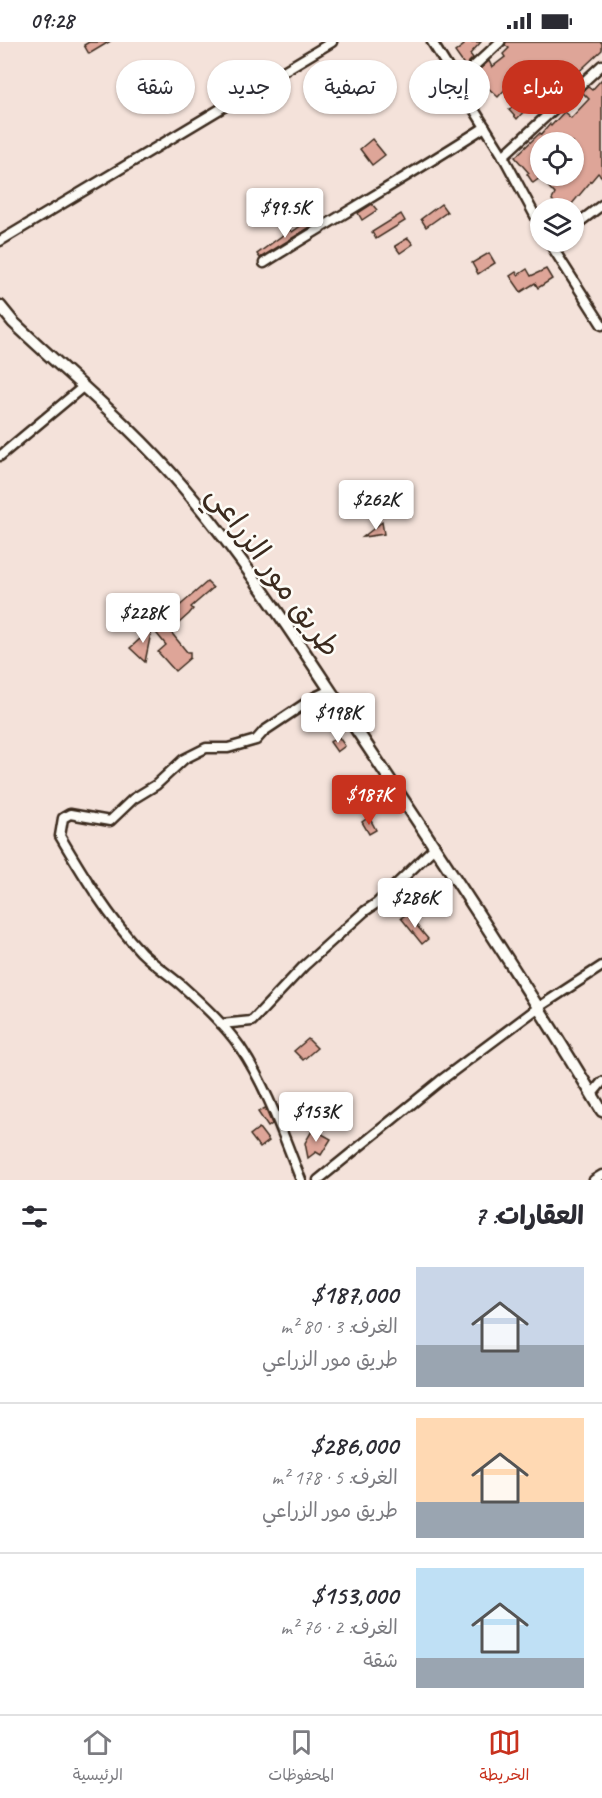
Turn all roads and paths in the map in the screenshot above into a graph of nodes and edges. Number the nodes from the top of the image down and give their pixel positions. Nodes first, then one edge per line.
1 (332, 42) edge
2 (432, 42) edge
3 (500, 42) edge
4 (443, 60) edge
5 (481, 60) edge
6 (602, 65) edge
7 (476, 114) edge
8 (485, 128) junction
9 (503, 156) junction
10 (602, 205) edge
11 (530, 206) edge
12 (584, 219) edge
13 (0, 241) edge
14 (557, 252) edge
15 (264, 263) dead end
16 (0, 306) edge
17 (602, 325) edge
18 (84, 386) junction
19 (0, 456) edge
20 (330, 690) junction
21 (435, 847) junction
22 (602, 966) edge
23 (539, 1007) junction
24 (221, 1024) junction
25 (602, 1082) edge
26 (592, 1094) junction
27 (602, 1111) edge
28 (602, 1175) edge
29 (301, 1180) edge
30 (318, 1180) edge
31 (594, 1180) edge

1 - 13 street
2 - 4 street
3 - 5 street
6 - 9 street
7 - 8 street
8 - 9 street
8 - 15 street
9 - 11 street
10 - 12 street
14 - 17 street
16 - 18 street, طريق مور الزراعي
18 - 19 street
18 - 20 street, طريق مور الزراعي
20 - 21 street, طريق مور الزراعي
20 - 24 street
21 - 23 street, طريق مور الزراعي
21 - 24 street
22 - 23 street
23 - 26 street, طريق مور الزراعي
23 - 30 street
24 - 29 street
25 - 26 street
26 - 27 street, طريق مور الزراعي
28 - 31 street

